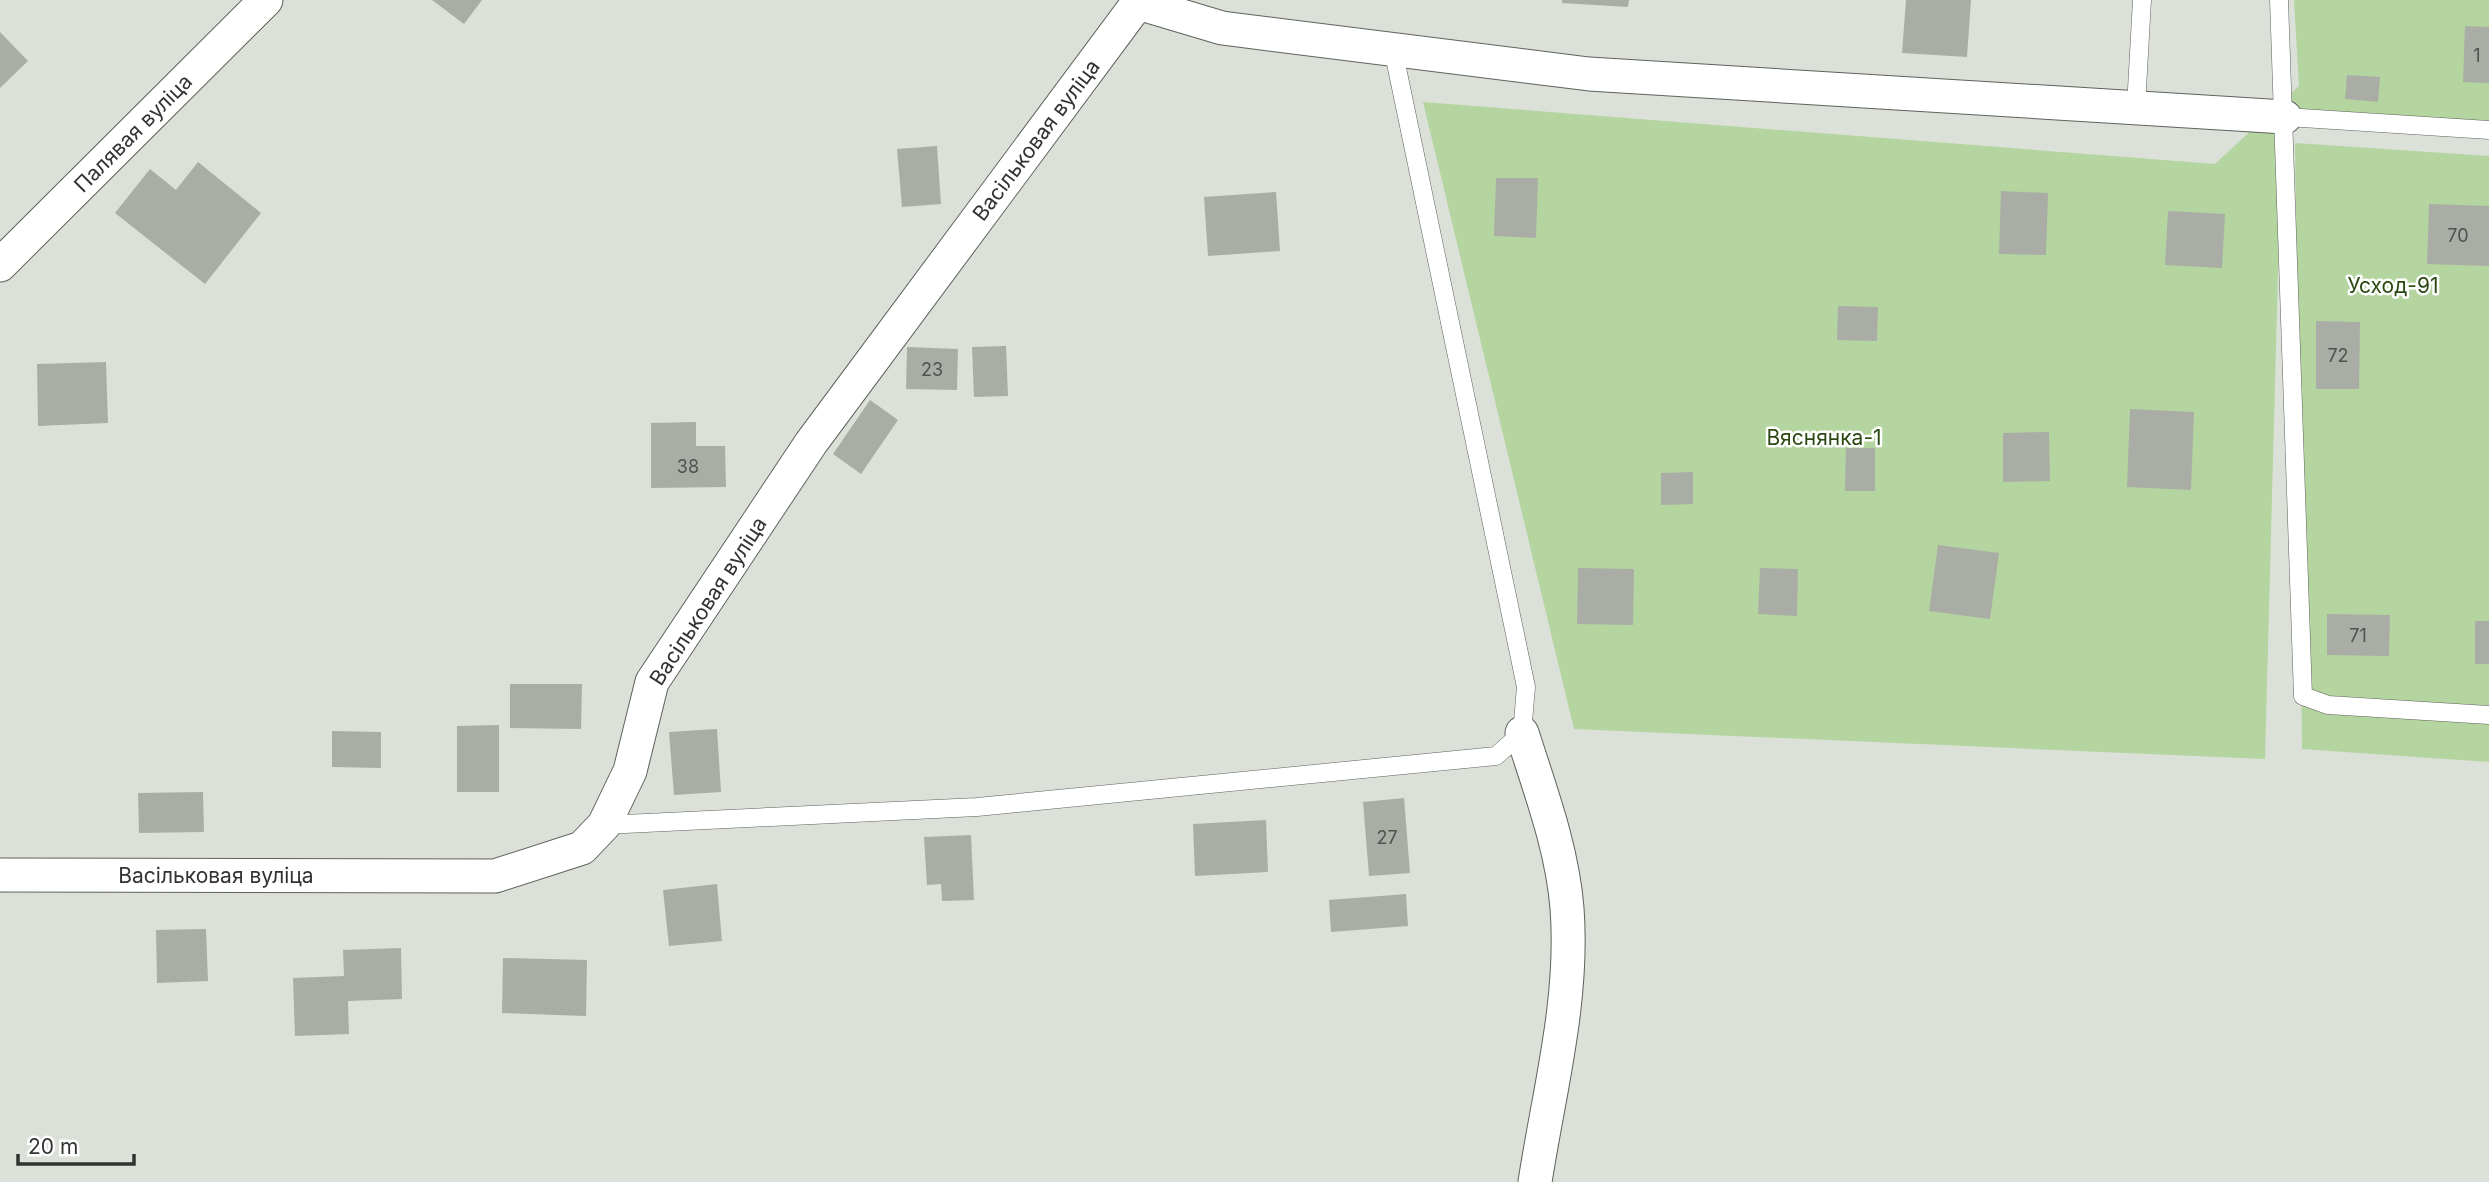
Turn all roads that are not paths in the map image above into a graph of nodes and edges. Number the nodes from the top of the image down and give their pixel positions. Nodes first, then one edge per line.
1 (266, 0) edge
2 (2142, 0) edge
3 (2279, 0) edge
4 (1139, 2) edge
5 (1393, 49) junction
6 (2136, 107) junction
7 (2285, 117) junction
8 (2489, 130) edge
9 (0, 265) edge
10 (2489, 715) edge
11 (1522, 733) junction
12 (604, 825) junction
13 (0, 875) edge
14 (1535, 1182) edge

1 - 9 street, Палявая вуліца
2 - 6 lane
3 - 7 lane
4 - 5 street
4 - 12 street, Васільковая вуліца
5 - 6 street
5 - 11 lane
6 - 7 street
7 - 8 lane
7 - 10 lane
11 - 12 lane
11 - 14 street
12 - 13 street, Васільковая вуліца

